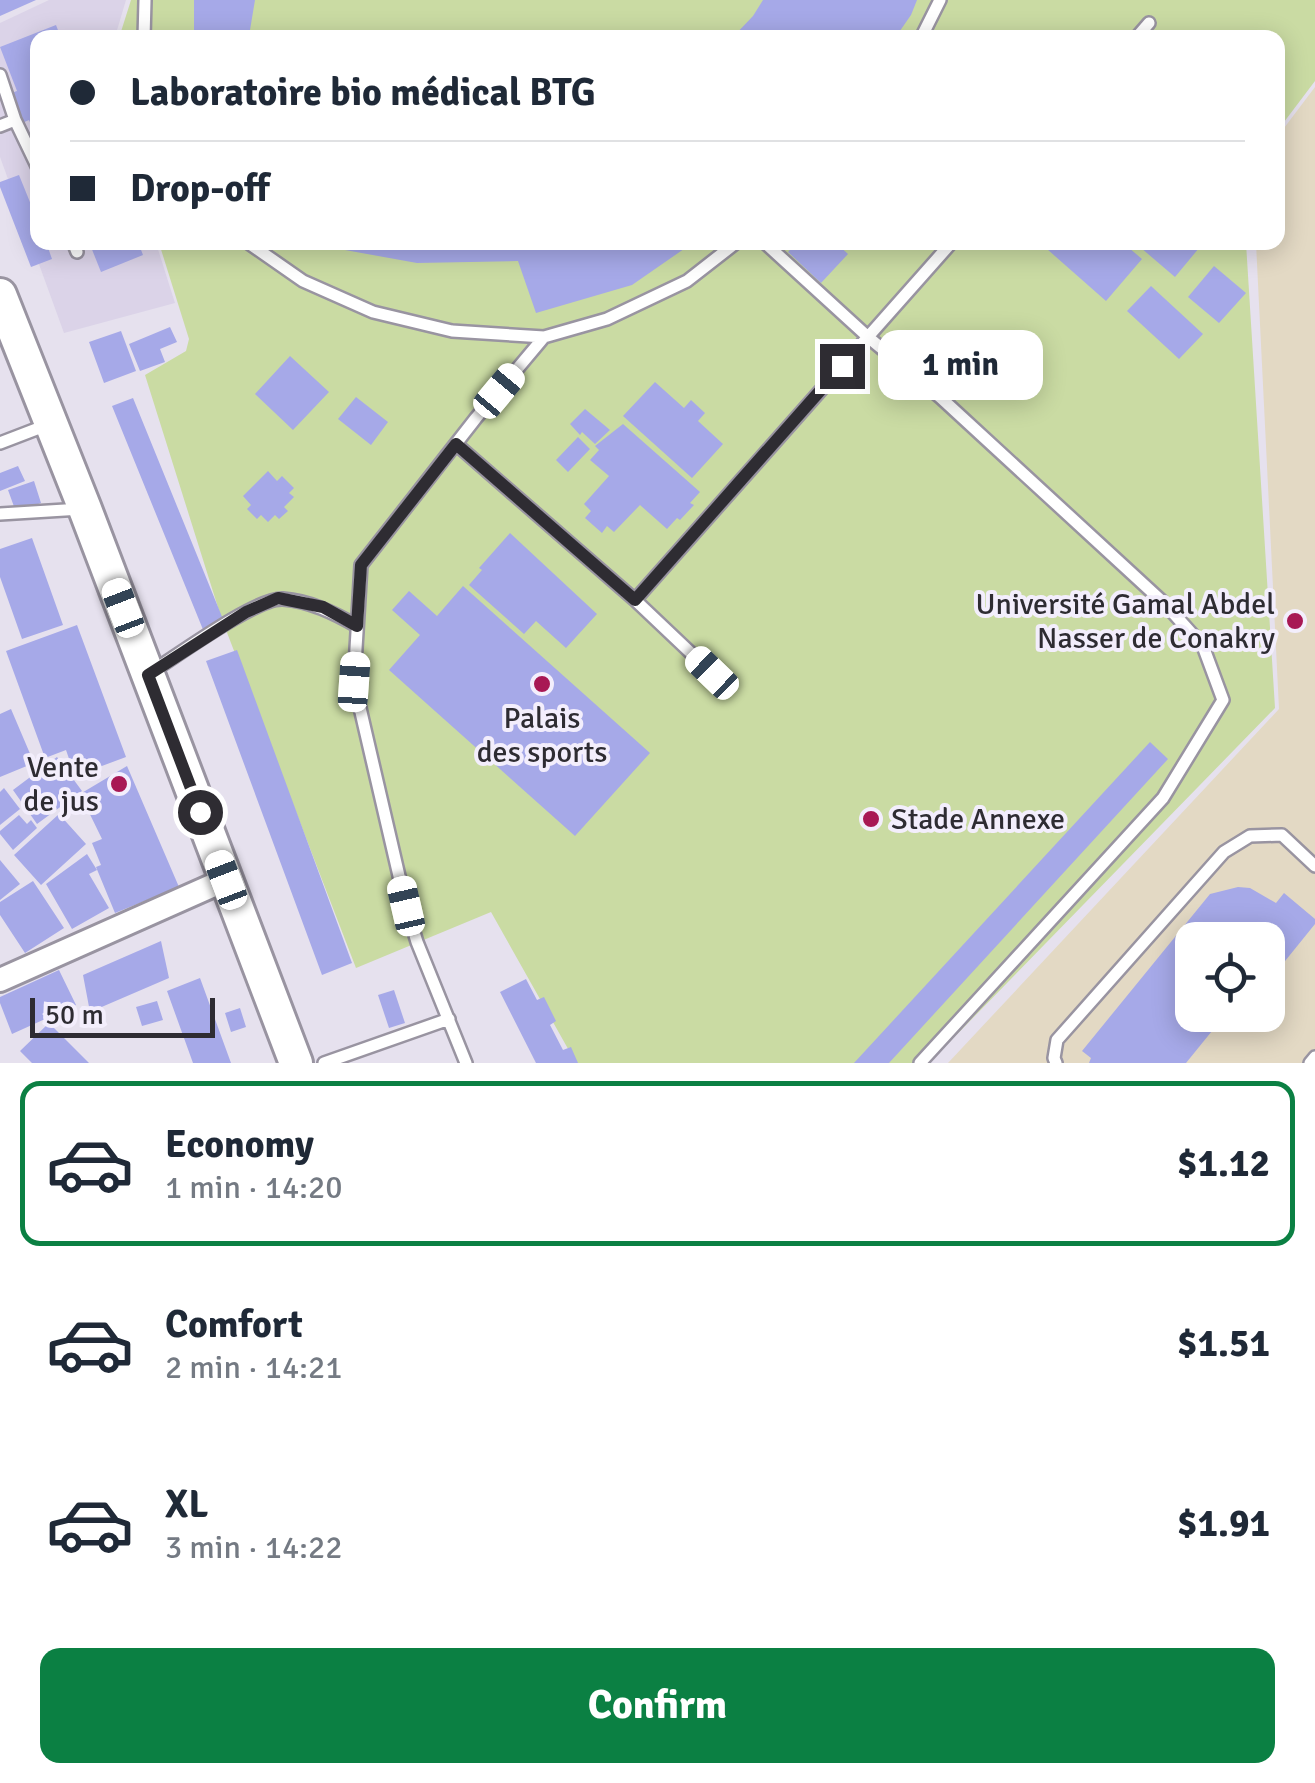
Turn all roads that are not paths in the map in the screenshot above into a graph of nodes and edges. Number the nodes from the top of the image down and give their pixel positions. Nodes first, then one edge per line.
1 (145, 0) edge
2 (940, 0) edge
3 (1149, 23) dead end
4 (144, 30) edge
5 (925, 30) edge
6 (1143, 30) edge
7 (0, 75) edge
8 (15, 120) junction
9 (0, 126) edge
10 (30, 151) edge
11 (258, 250) edge
12 (726, 250) edge
13 (773, 250) edge
14 (945, 250) edge
15 (0, 295) edge
16 (544, 337) junction
17 (868, 337) junction
18 (51, 424) junction
19 (1, 441) edge
20 (456, 444) junction
21 (85, 509) junction
22 (0, 514) edge
23 (635, 600) junction
24 (357, 626) junction
25 (712, 673) dead end
26 (148, 675) junction
27 (1315, 866) edge
28 (226, 880) junction
29 (0, 980) edge
30 (449, 1020) junction
31 (1315, 1057) edge
32 (296, 1063) edge
33 (324, 1063) edge
34 (466, 1063) edge
35 (920, 1063) edge
36 (1056, 1063) edge
37 (1310, 1063) edge

1 - 4 lane
2 - 5 lane
3 - 6 lane
7 - 8 lane
8 - 9 lane
8 - 10 lane
11 - 16 lane
12 - 16 lane
13 - 17 lane
14 - 17 lane
15 - 18 main road
16 - 20 lane
17 - 23 lane
17 - 35 lane
18 - 19 lane
18 - 21 main road
20 - 23 lane
20 - 24 lane
21 - 22 lane
21 - 26 main road
23 - 25 lane
24 - 26 lane
24 - 30 lane
26 - 28 main road
27 - 36 lane
28 - 29 street
28 - 32 main road
30 - 33 lane
30 - 34 lane
31 - 37 lane

